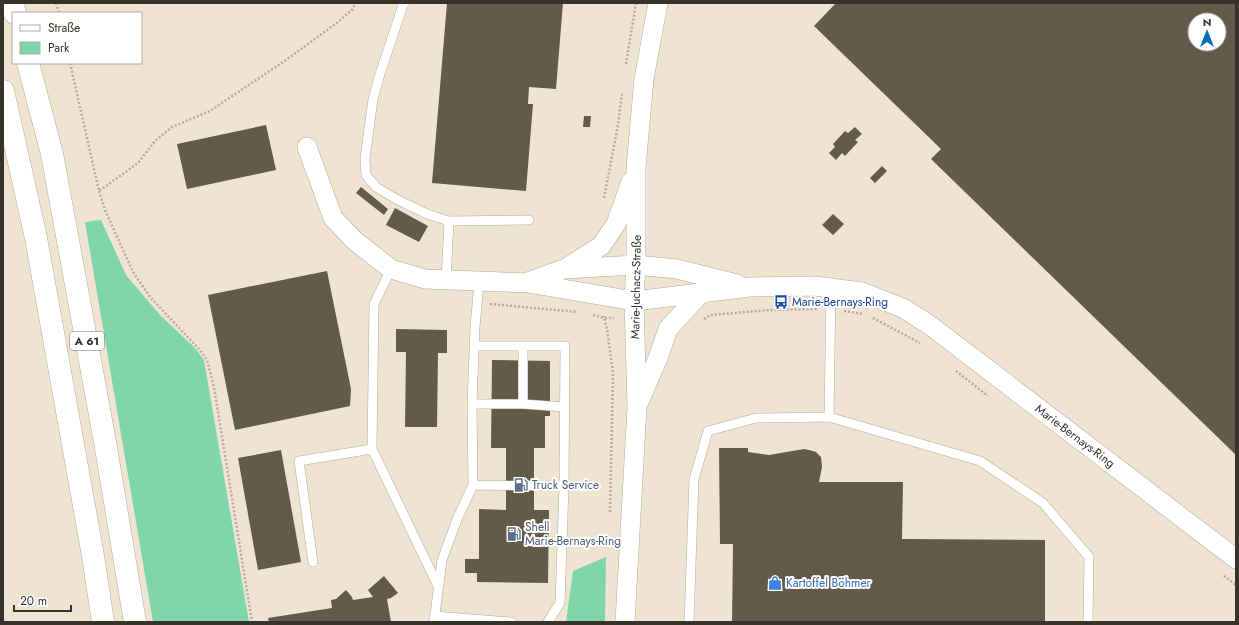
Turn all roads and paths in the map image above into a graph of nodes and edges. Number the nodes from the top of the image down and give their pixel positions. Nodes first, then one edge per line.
1 (355, 3) edge
2 (405, 3) edge
3 (658, 3) edge
4 (28, 64) edge
5 (70, 64) edge
6 (3, 91) edge
7 (306, 147) dead end
8 (636, 167) junction
9 (100, 191) junction
10 (529, 220) dead end
11 (450, 221) junction
12 (636, 265) junction
13 (391, 269) junction
14 (564, 269) junction
15 (446, 280) junction
16 (479, 282) junction
17 (528, 283) junction
18 (750, 287) junction
19 (831, 288) junction
20 (700, 294) junction
21 (634, 301) junction
22 (474, 346) junction
23 (523, 346) junction
24 (472, 404) junction
25 (523, 404) junction
26 (564, 407) junction
27 (637, 407) junction
28 (829, 418) junction
29 (372, 449) junction
30 (473, 485) junction
31 (564, 486) junction
32 (1236, 559) edge
33 (313, 562) dead end
34 (438, 586) junction
35 (434, 619) edge
36 (103, 622) edge
37 (134, 622) edge
38 (252, 622) edge
39 (511, 622) edge
40 (548, 622) edge
41 (624, 622) edge
42 (689, 622) edge
43 (1088, 622) edge

1 - 9 path
2 - 11 lane
3 - 8 street, Marie-Juchacz-Straße
4 - 37 highway, A 61
5 - 9 path
6 - 36 highway, A 61
7 - 13 street, Marie-Bernays-Ring
8 - 12 street, Marie-Juchacz-Straße
8 - 14 street, Marie-Juchacz-Straße
9 - 38 path
10 - 11 lane
11 - 15 lane
12 - 14 street, Marie-Bernays-Ring
12 - 18 street, Marie-Bernays-Ring
12 - 21 street, Marie-Juchacz-Straße
13 - 15 street, Marie-Bernays-Ring
13 - 29 lane
14 - 17 street, Marie-Bernays-Ring
15 - 16 street, Marie-Bernays-Ring
16 - 17 street, Marie-Bernays-Ring
16 - 22 lane
17 - 21 street, Marie-Bernays-Ring
18 - 19 street, Marie-Bernays-Ring
18 - 20 street, Marie-Bernays-Ring
19 - 28 lane
19 - 32 street, Marie-Bernays-Ring
20 - 21 street, Marie-Bernays-Ring
20 - 27 street, Marie-Juchacz-Straße
21 - 27 street, Marie-Juchacz-Straße
22 - 23 lane
22 - 24 lane
23 - 25 lane
23 - 26 lane
24 - 25 lane
24 - 30 lane
25 - 26 lane
26 - 31 lane
27 - 41 street, Marie-Juchacz-Straße
28 - 42 lane
28 - 43 lane
29 - 33 lane
29 - 34 lane
30 - 31 lane
30 - 34 lane
31 - 40 lane
34 - 35 lane
35 - 39 lane

